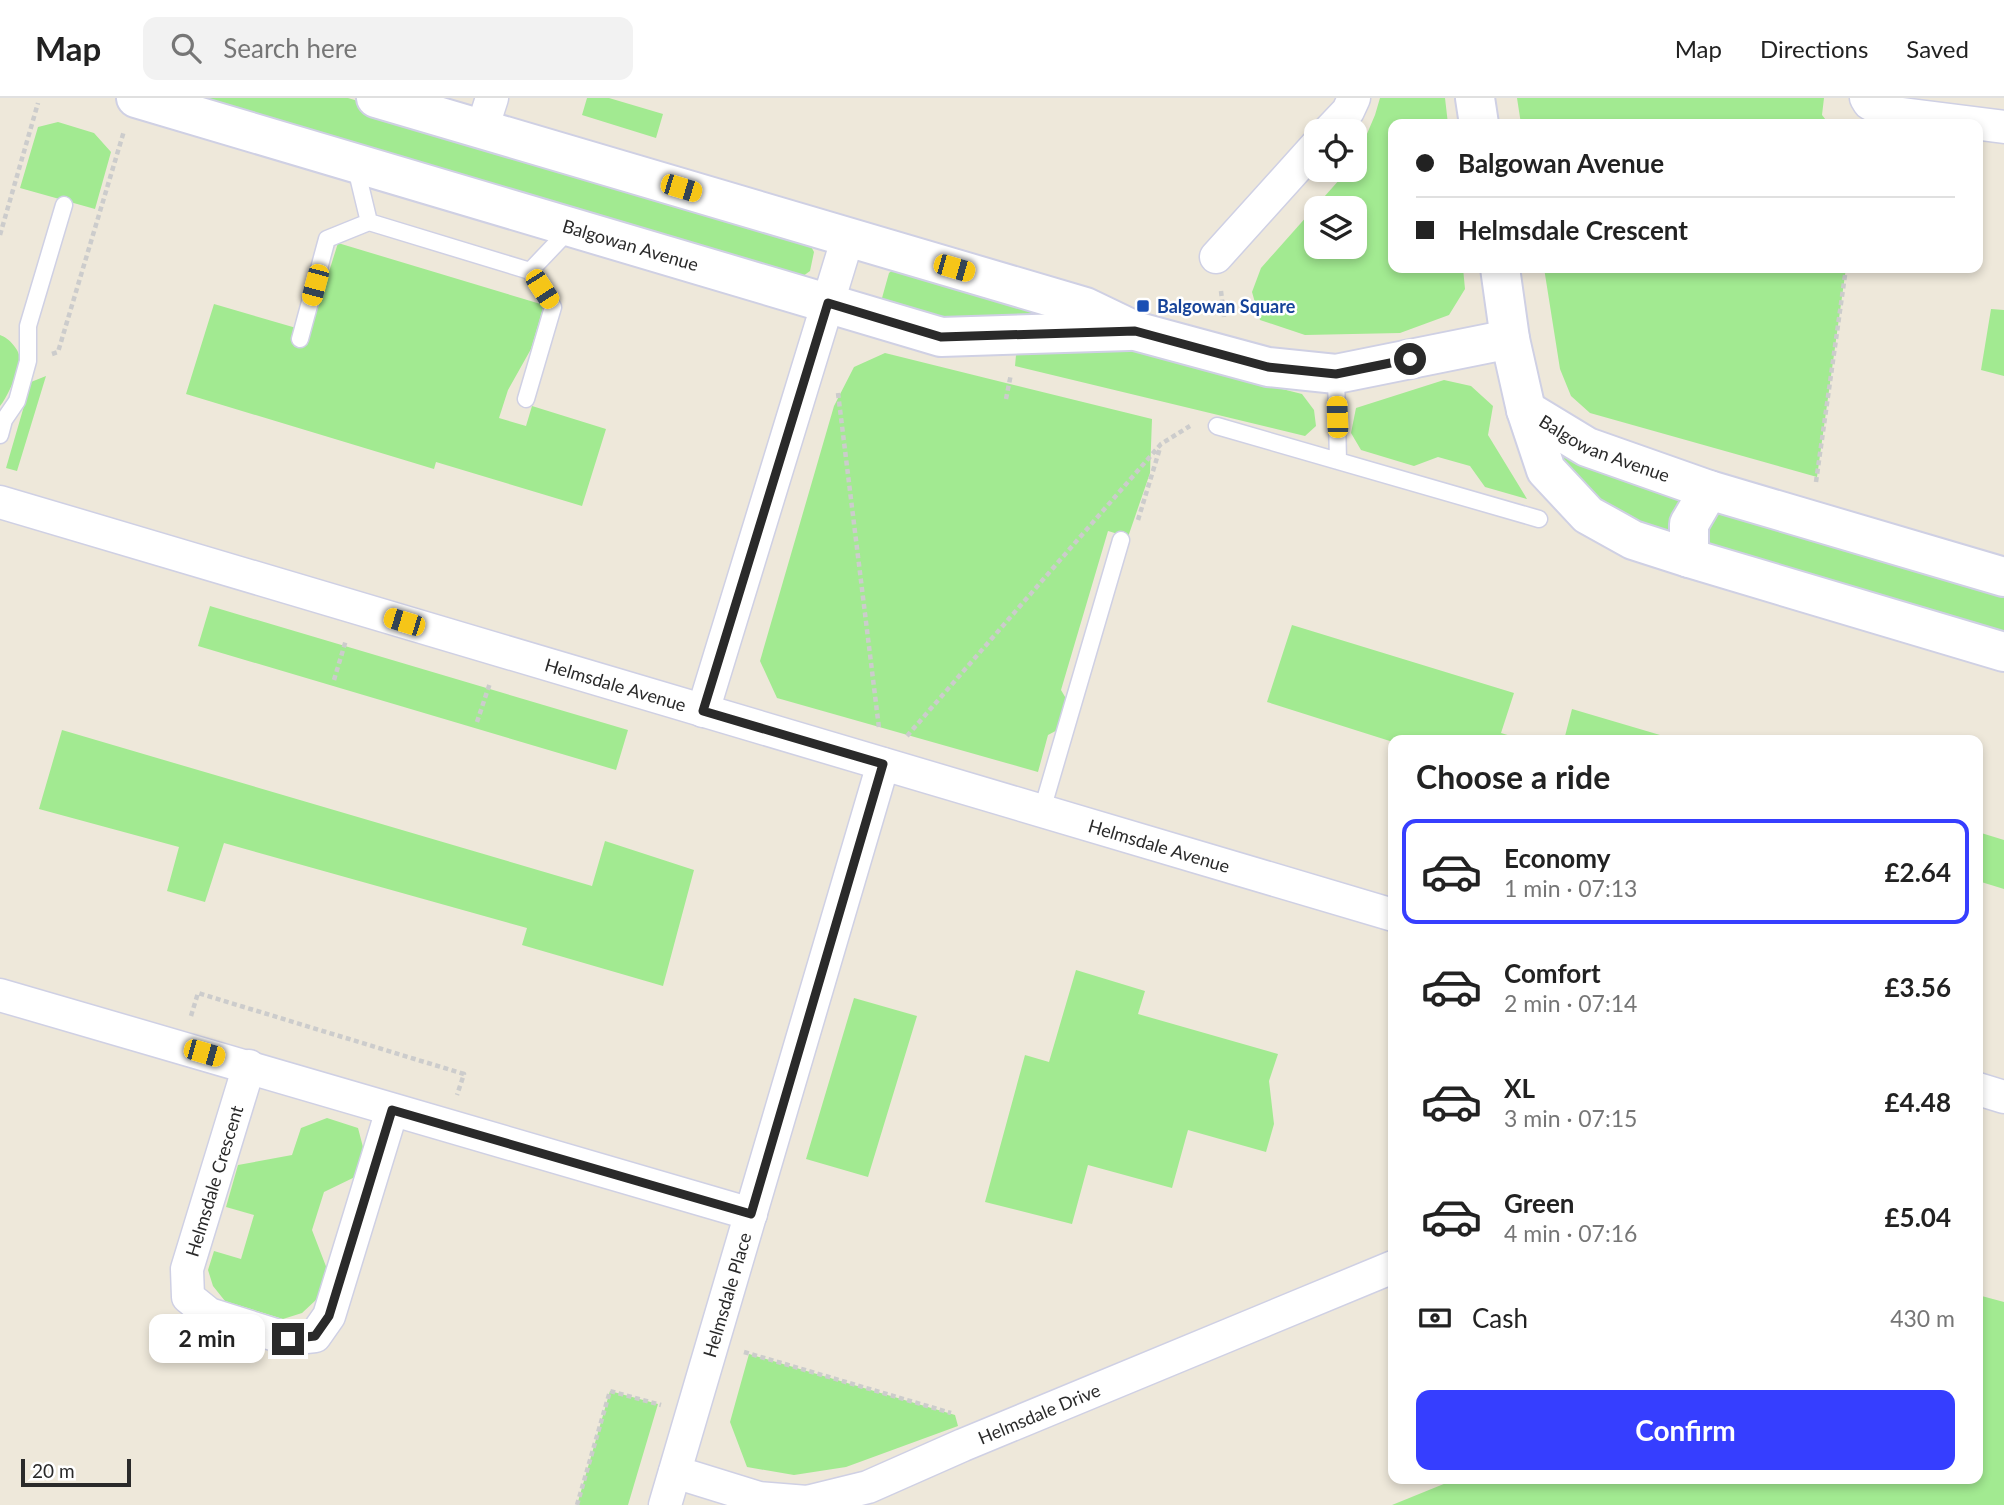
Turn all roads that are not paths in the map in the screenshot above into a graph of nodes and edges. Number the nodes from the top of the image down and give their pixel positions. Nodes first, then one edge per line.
1 (376, 98) edge
2 (1354, 98) edge
3 (1475, 98) edge
4 (1866, 98) edge
5 (130, 113) edge
6 (487, 114) edge
7 (1340, 119) edge
8 (1478, 119) edge
9 (1941, 119) edge
10 (1983, 124) edge
11 (2004, 127) edge
12 (1304, 159) edge
13 (354, 163) junction
14 (64, 205) dead end
15 (369, 222) junction
16 (572, 228) junction
17 (848, 237) junction
18 (1216, 257) dead end
19 (530, 271) junction
20 (1501, 273) edge
21 (828, 303) junction
22 (1135, 331) junction
23 (1510, 338) junction
24 (300, 339) dead end
25 (1336, 374) junction
26 (526, 399) dead end
27 (1526, 410) junction
28 (1217, 426) dead end
29 (0, 435) edge
30 (1338, 461) junction
31 (1709, 490) junction
32 (0, 502) edge
33 (1539, 519) dead end
34 (1121, 540) road end
35 (1689, 558) junction
36 (2004, 578) edge
37 (2004, 652) edge
38 (703, 711) junction
39 (883, 764) junction
40 (1042, 810) junction
41 (1388, 914) edge
42 (0, 995) edge
43 (249, 1066) junction
44 (1983, 1091) edge
45 (2004, 1097) edge
46 (392, 1110) junction
47 (751, 1214) junction
48 (1388, 1269) edge
49 (675, 1472) junction
50 (665, 1505) edge

1 - 6 street, Balgowan Avenue
2 - 7 street
3 - 8 street
4 - 9 street
5 - 13 street, Balgowan Avenue
6 - 17 street, Balgowan Avenue
10 - 11 street
12 - 18 street
13 - 15 lane
13 - 16 street, Balgowan Avenue
14 - 29 lane
15 - 19 lane
15 - 24 lane
16 - 19 lane
16 - 21 street, Balgowan Avenue
17 - 21 street
17 - 22 street, Balgowan Avenue
19 - 26 lane
20 - 23 street
21 - 22 street, Balgowan Avenue
21 - 38 street
22 - 25 street, Balgowan Avenue
23 - 25 street, Balgowan Avenue
23 - 27 street
25 - 30 lane
27 - 31 street, Balgowan Avenue
27 - 35 street, Balgowan Avenue
28 - 30 lane
30 - 33 lane
31 - 35 street
31 - 36 street, Balgowan Avenue
32 - 38 street, Helmsdale Avenue
34 - 40 lane
35 - 37 street, Balgowan Avenue
38 - 39 street, Helmsdale Avenue
39 - 40 street, Helmsdale Avenue
39 - 47 street, Helmsdale Place
40 - 41 street, Helmsdale Avenue
42 - 43 street
43 - 46 street
43 - 46 street, Helmsdale Crescent
44 - 45 street
46 - 47 street
47 - 49 street, Helmsdale Place
48 - 49 street, Helmsdale Drive
49 - 50 street, Helmsdale Place

